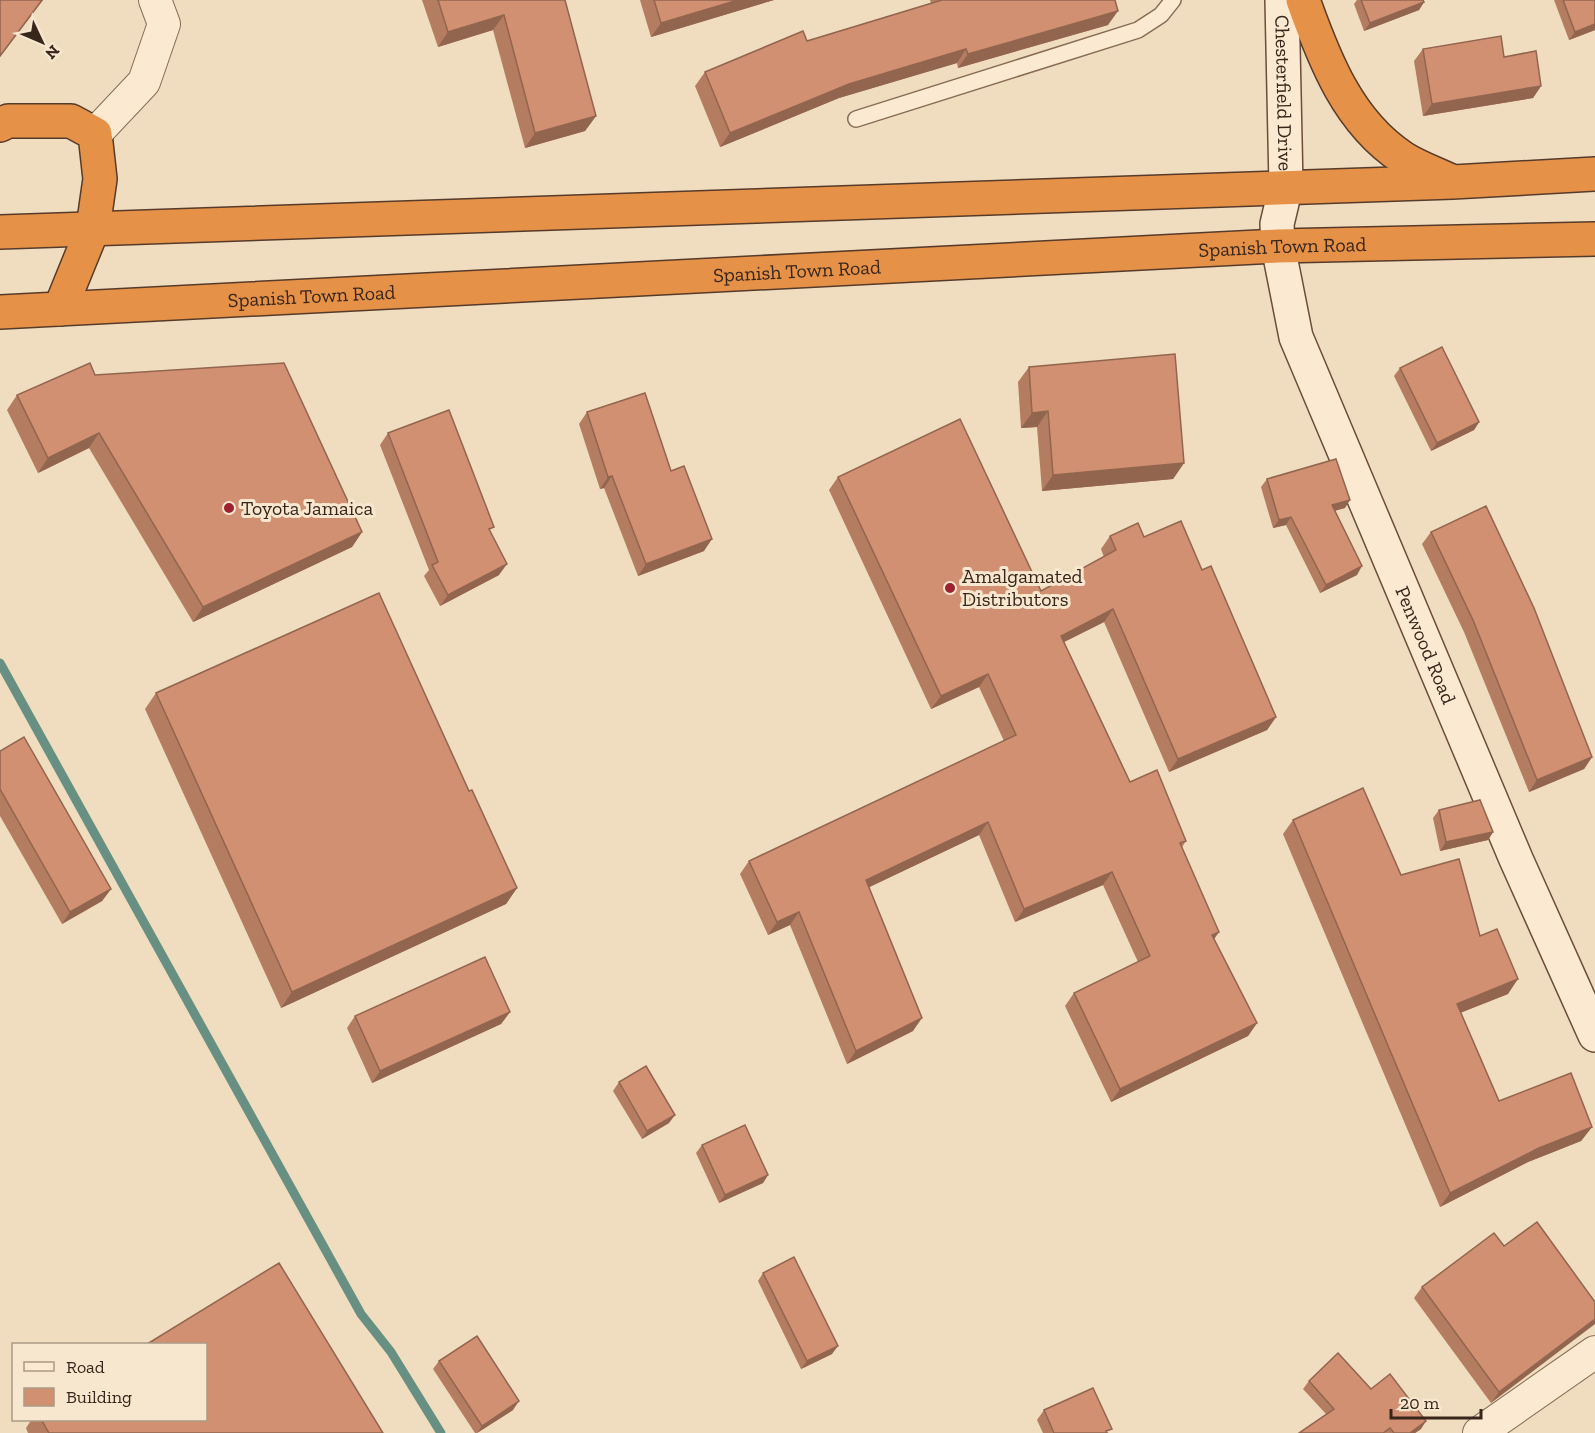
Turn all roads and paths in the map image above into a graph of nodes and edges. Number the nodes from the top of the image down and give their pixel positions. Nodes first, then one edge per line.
1 (155, 0) edge
2 (1173, 0) edge
3 (1282, 0) edge
4 (1304, 0) edge
5 (856, 119) dead end
6 (0, 125) edge
7 (95, 134) junction
8 (1595, 174) edge
9 (1453, 182) junction
10 (1286, 186) junction
11 (93, 228) junction
12 (0, 232) edge
13 (1595, 239) edge
14 (1278, 246) junction
15 (60, 309) junction
16 (0, 312) edge
17 (1595, 1035) edge
18 (1595, 1352) edge
19 (1479, 1433) edge

1 - 7 street
2 - 5 lane
3 - 10 street, Chesterfield Drive
4 - 9 highway
6 - 7 highway
7 - 11 highway
8 - 9 highway
9 - 10 highway
10 - 11 highway
10 - 14 street, Chesterfield Drive
11 - 12 highway
11 - 15 highway
13 - 14 highway, Spanish Town Road
14 - 15 highway, Spanish Town Road
14 - 17 street, Penwood Road
15 - 16 highway, Spanish Town Road
18 - 19 street

